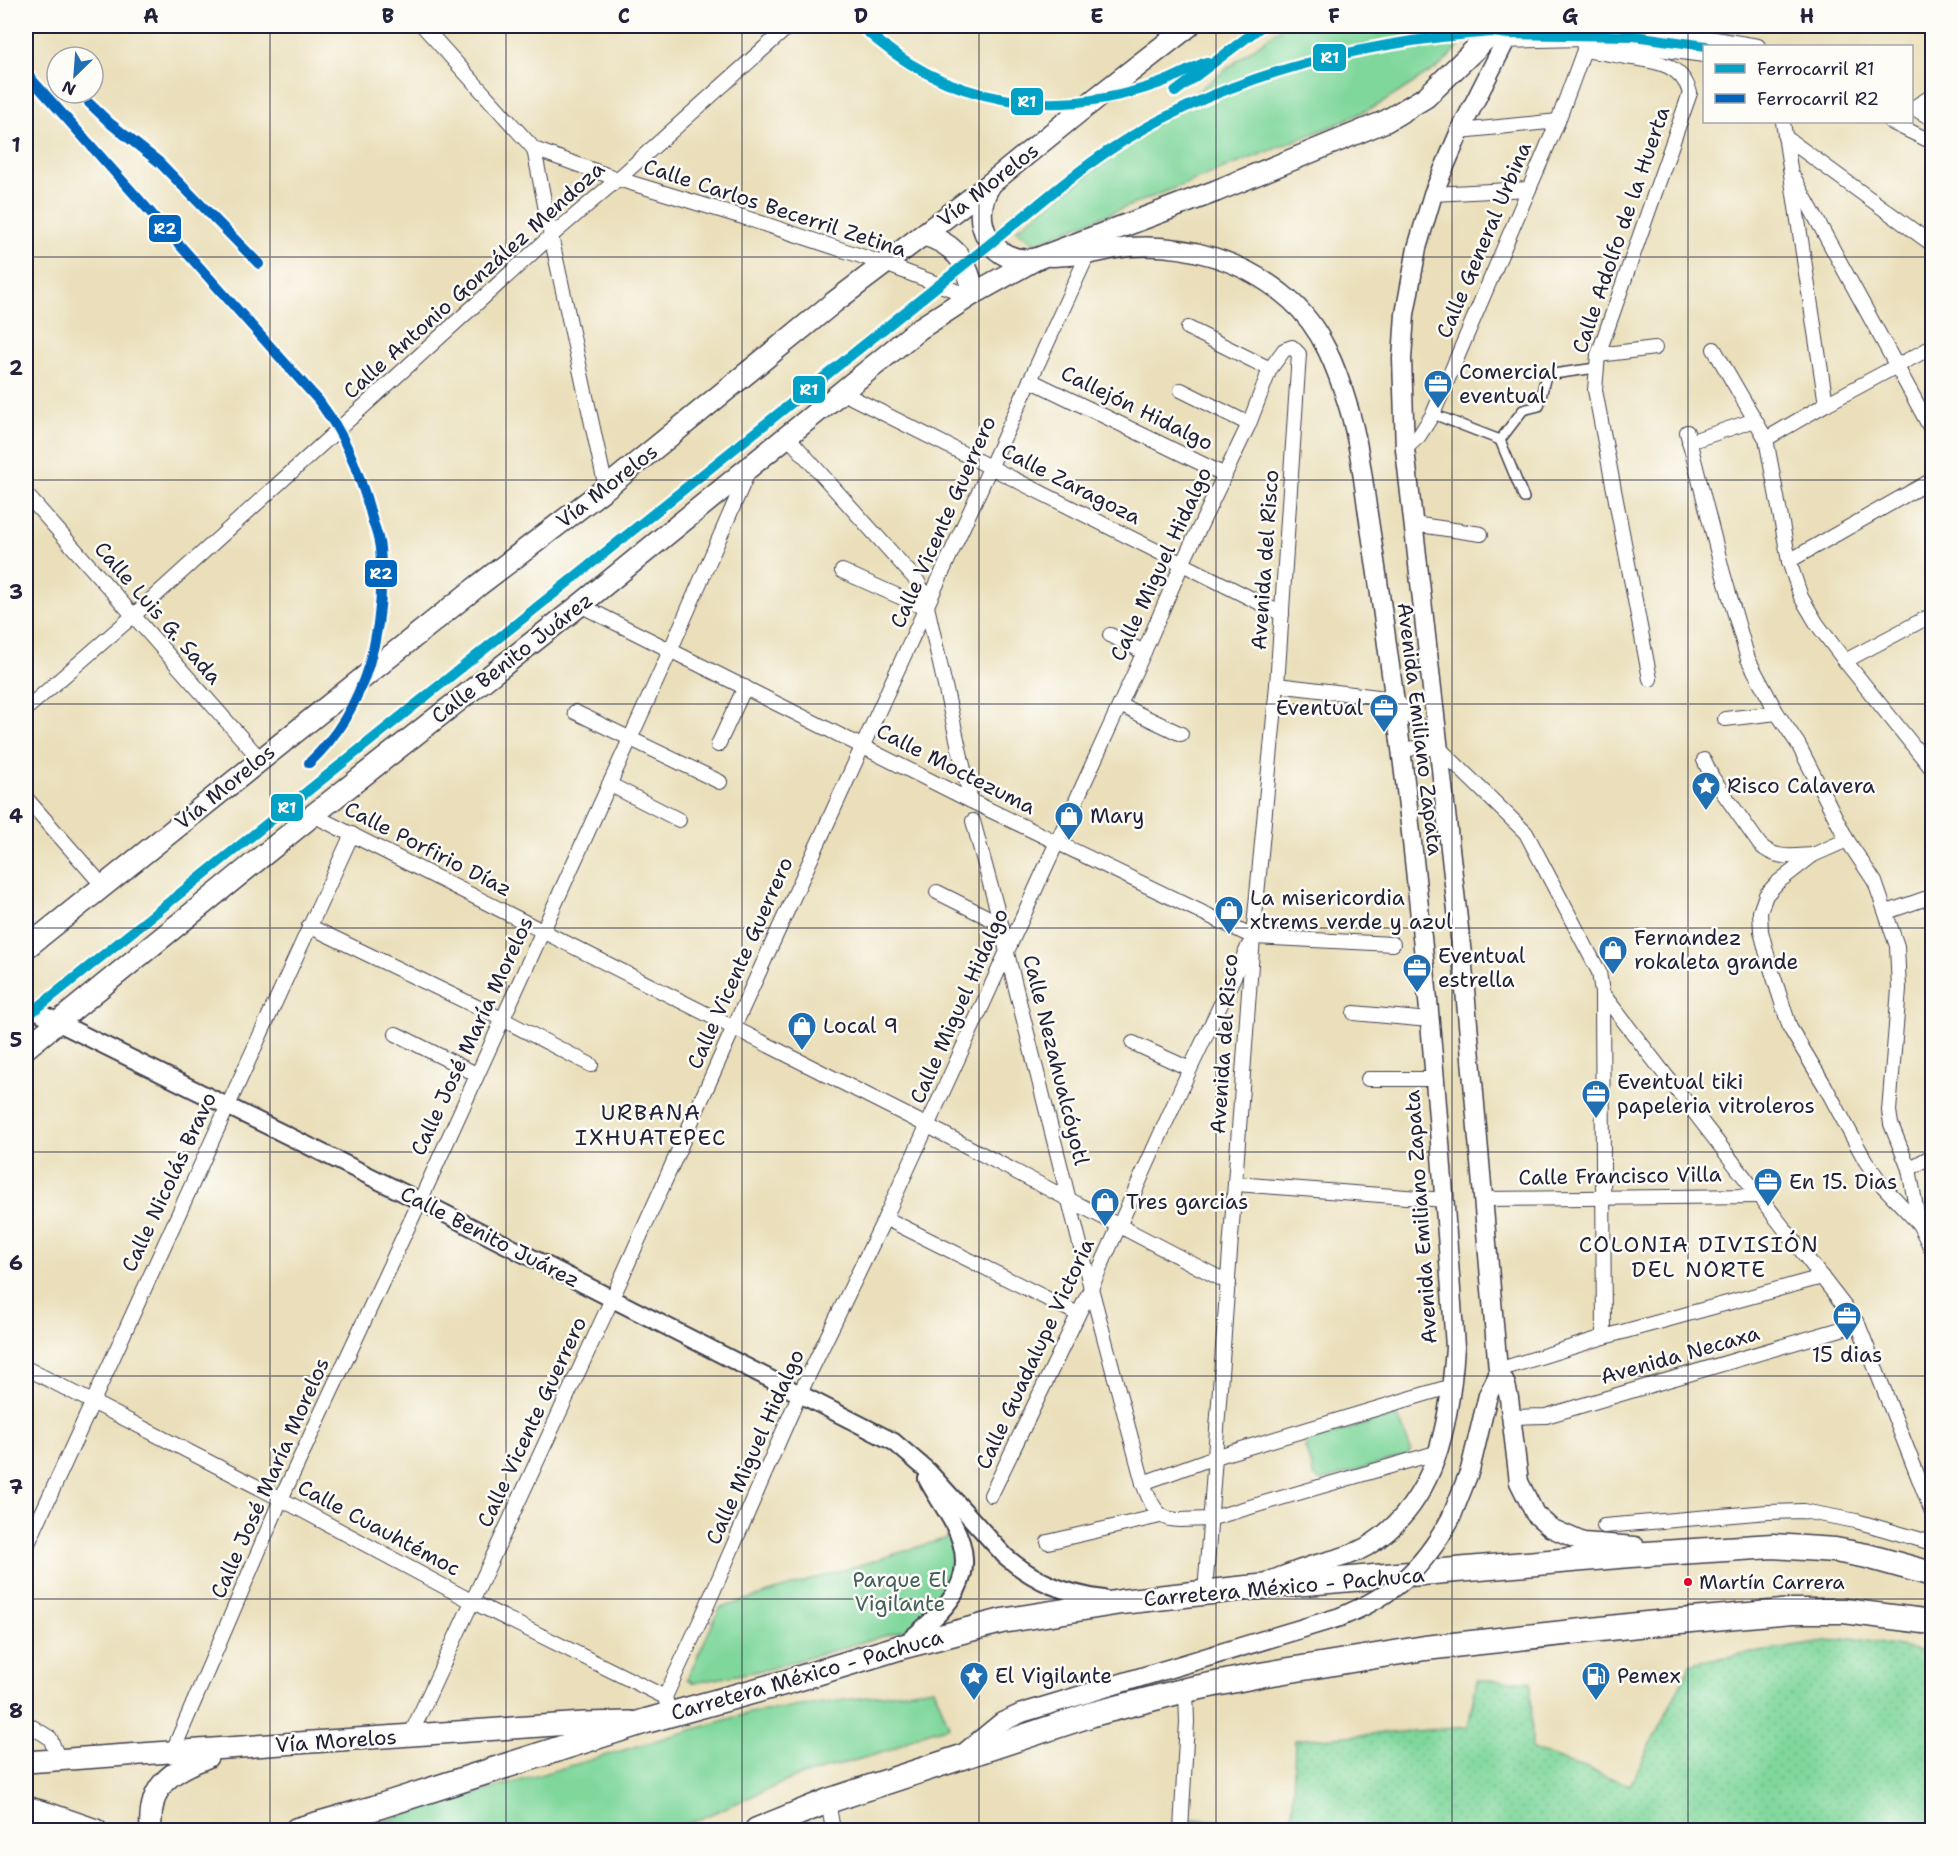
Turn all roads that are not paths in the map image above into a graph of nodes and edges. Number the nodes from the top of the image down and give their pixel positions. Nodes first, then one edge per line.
1 (423, 26) edge
2 (789, 26) edge
3 (1189, 26) edge
4 (1636, 26) edge
5 (1505, 30) edge
6 (1583, 45) junction
7 (1752, 45) edge
8 (1703, 55) edge
9 (1932, 96) edge
10 (1913, 106) edge
11 (1913, 108) edge
12 (1932, 119) edge
13 (1558, 121) junction
14 (1783, 123) edge
15 (1893, 123) edge
16 (1460, 131) junction
17 (1785, 136) junction
18 (1932, 142) edge
19 (534, 149) junction
20 (1793, 176) junction
21 (618, 179) junction
22 (990, 184) junction
23 (1529, 189) junction
24 (1433, 194) junction
25 (924, 235) junction
26 (551, 236) junction
27 (1932, 244) edge
28 (1087, 247) junction
29 (1036, 259) junction
30 (885, 264) junction
31 (971, 295) junction
32 (1188, 328) dead end
33 (1932, 347) edge
34 (1655, 348) dead end
35 (1714, 349) dead end
36 (1299, 354) joint
37 (1597, 362) junction
38 (1898, 367) junction
39 (1270, 369) junction
40 (1030, 380) junction
41 (1181, 390) dead end
42 (841, 392) junction
43 (1826, 404) junction
44 (1433, 414) junction
45 (1755, 420) junction
46 (1249, 423) junction
47 (1932, 430) edge
48 (787, 436) junction
49 (1766, 439) junction
50 (1500, 440) junction
51 (1405, 449) junction
52 (990, 466) junction
53 (750, 468) junction
54 (1225, 475) junction
55 (1932, 480) edge
56 (606, 488) junction
57 (26, 494) edge
58 (1524, 498) dead end
59 (1413, 524) junction
60 (1481, 534) dead end
61 (1789, 561) junction
62 (1182, 564) junction
63 (842, 571) dead end
64 (580, 605) junction
65 (927, 609) junction
66 (1282, 614) junction
67 (1932, 615) edge
68 (133, 616) junction
69 (1110, 635) dead end
70 (670, 651) junction
71 (1144, 651) junction
72 (1845, 661) junction
73 (1650, 679) dead end
74 (1277, 685) junction
75 (745, 687) junction
76 (1395, 699) junction
77 (1120, 705) junction
78 (26, 709) edge
79 (575, 712) dead end
80 (1777, 712) junction
81 (1725, 719) dead end
82 (1181, 734) dead end
83 (629, 738) junction
84 (718, 745) dead end
85 (862, 745) junction
86 (1440, 749) junction
87 (1402, 750) junction
88 (260, 759) junction
89 (1704, 760) dead end
90 (1930, 762) edge
91 (720, 783) dead end
92 (609, 784) junction
93 (26, 798) edge
94 (971, 801) junction
95 (312, 815) junction
96 (679, 820) dead end
97 (973, 821) dead end
98 (352, 834) junction
99 (1848, 840) junction
100 (1056, 843) junction
101 (1813, 855) junction
102 (104, 887) junction
103 (937, 892) dead end
104 (1924, 899) dead end
105 (1887, 912) junction
106 (1001, 924) junction
107 (309, 926) junction
108 (543, 931) junction
109 (1253, 937) junction
110 (1393, 944) dead end
111 (26, 947) edge
112 (1007, 953) junction
113 (1602, 993) junction
114 (26, 1002) edge
115 (1354, 1013) dead end
116 (502, 1019) junction
117 (1429, 1020) junction
118 (57, 1022) junction
119 (733, 1029) junction
120 (396, 1034) dead end
121 (1133, 1042) dead end
122 (26, 1048) edge
123 (591, 1065) dead end
124 (1190, 1069) junction
125 (476, 1074) junction
126 (1368, 1079) dead end
127 (1433, 1079) junction
128 (228, 1106) junction
129 (1830, 1107) dead end
130 (928, 1126) junction
131 (1932, 1156) edge
132 (1909, 1169) junction
133 (1236, 1184) junction
134 (1758, 1196) junction
135 (1602, 1197) junction
136 (1070, 1199) junction
137 (1483, 1199) junction
138 (1444, 1200) junction
139 (420, 1201) junction
140 (885, 1218) junction
141 (1919, 1224) junction
142 (1119, 1225) junction
143 (1932, 1249) edge
144 (1822, 1277) junction
145 (1228, 1283) junction
146 (1090, 1288) junction
147 (612, 1299) junction
148 (1078, 1314) junction
149 (1858, 1324) junction
150 (1604, 1337) junction
151 (26, 1368) edge
152 (1499, 1372) junction
153 (1452, 1386) junction
154 (800, 1393) junction
155 (92, 1402) junction
156 (1512, 1417) junction
157 (1439, 1452) junction
158 (1215, 1457) junction
159 (917, 1462) junction
160 (1143, 1483) junction
161 (991, 1495) dead end
162 (281, 1498) junction
163 (1932, 1512) edge
164 (1160, 1516) junction
165 (1209, 1519) junction
166 (1604, 1526) dead end
167 (1048, 1542) dead end
168 (1932, 1543) edge
169 (26, 1548) edge
170 (1718, 1549) junction
171 (1929, 1568) edge
172 (1247, 1588) junction
173 (1205, 1593) junction
174 (473, 1602) junction
175 (1121, 1602) junction
176 (1932, 1622) edge
177 (901, 1647) junction
178 (1186, 1690) junction
179 (668, 1706) junction
180 (646, 1721) junction
181 (26, 1723) edge
182 (410, 1736) junction
183 (230, 1748) junction
184 (172, 1753) junction
185 (958, 1759) junction
186 (59, 1760) junction
187 (26, 1762) edge
188 (828, 1801) junction
189 (26, 1807) edge
190 (47, 1813) junction
191 (26, 1821) edge
192 (96, 1830) edge
193 (151, 1830) edge
194 (297, 1830) edge
195 (757, 1830) edge
196 (832, 1830) edge
197 (1181, 1830) edge

1 - 19 street, Calle Carlos Becerril Zetina
2 - 21 street, Calle Antonio González Mendoza
3 - 22 main road, Vía Morelos
4 - 7 street
5 - 6 street
5 - 16 main road, Avenida Emiliano Zapata
5 - 28 main road
6 - 8 street
6 - 13 street, Calle General Urbina
6 - 37 street, Calle Adolfo de la Huerta
9 - 10 street
11 - 12 street
13 - 16 street
13 - 23 street, Calle General Urbina
14 - 17 street
15 - 18 street
16 - 24 main road, Avenida Emiliano Zapata
17 - 20 street
17 - 27 street
19 - 21 street, Calle Carlos Becerril Zetina
19 - 26 street
20 - 38 street
20 - 43 street
21 - 26 street, Calle Antonio González Mendoza
21 - 30 street, Calle Carlos Becerril Zetina
22 - 25 main road, Vía Morelos
22 - 29 main road
23 - 24 street
23 - 44 street, Calle General Urbina
24 - 51 main road, Avenida Emiliano Zapata
25 - 30 main road, Vía Morelos
25 - 31 main road
26 - 56 street
26 - 68 street, Calle Antonio González Mendoza
28 - 29 main road
28 - 40 street, Calle Vicente Guerrero
28 - 76 main road, Avenida Emiliano Zapata
29 - 31 main road
30 - 31 street, Calle Carlos Becerril Zetina
30 - 56 main road, Vía Morelos
31 - 42 main road, Calle Benito Juárez
32 - 39 street
33 - 38 street
34 - 37 street
35 - 45 street
36 - 39 street, Calle Miguel Hidalgo
36 - 66 street, Avenida del Risco
37 - 50 street
37 - 73 street, Calle Adolfo de la Huerta
38 - 43 street
38 - 47 street
39 - 46 street, Calle Miguel Hidalgo
40 - 52 street, Calle Vicente Guerrero
40 - 54 street, Callejón Hidalgo
41 - 46 street
42 - 48 main road, Calle Benito Juárez
42 - 52 street, Calle Zaragoza
43 - 49 street
44 - 50 street
44 - 51 street, Calle General Urbina
45 - 49 street
45 - 80 street
46 - 54 street, Calle Miguel Hidalgo
48 - 53 main road, Calle Benito Juárez
48 - 65 street
49 - 61 street
50 - 58 street
51 - 59 main road, Avenida Emiliano Zapata
52 - 62 street, Calle Zaragoza
52 - 65 street, Calle Vicente Guerrero
53 - 64 main road, Calle Benito Juárez
53 - 70 street, Calle José María Morelos
54 - 62 street, Calle Miguel Hidalgo
55 - 61 street
56 - 88 main road, Vía Morelos
57 - 68 street, Calle Luis G. Sada
59 - 60 street
59 - 86 main road, Avenida Emiliano Zapata
61 - 72 street
62 - 66 street, Calle Zaragoza
62 - 71 street, Calle Miguel Hidalgo
63 - 65 street
64 - 70 street, Calle Moctezuma
64 - 95 main road, Calle Benito Juárez
65 - 85 street, Calle Vicente Guerrero
65 - 94 street
66 - 74 street, Avenida del Risco
67 - 72 street
68 - 78 street, Calle Antonio González Mendoza
68 - 88 street, Calle Luis G. Sada
69 - 71 street
70 - 75 street, Calle Moctezuma
70 - 83 street, Calle José María Morelos
71 - 77 street, Calle Miguel Hidalgo
72 - 90 street
74 - 76 street
74 - 109 street, Avenida del Risco
75 - 84 street
75 - 85 street, Calle Moctezuma
76 - 86 street
76 - 87 main road, Avenida Emiliano Zapata
77 - 82 street
77 - 100 street, Calle Miguel Hidalgo
79 - 83 street
80 - 81 street
80 - 99 street
83 - 91 street
83 - 92 street, Calle José María Morelos
85 - 94 street, Calle Moctezuma
85 - 119 street, Calle Vicente Guerrero
86 - 87 street
86 - 113 street
86 - 137 main road, Avenida Emiliano Zapata
87 - 117 main road, Avenida Emiliano Zapata
88 - 102 main road, Vía Morelos
89 - 101 street
92 - 96 street
92 - 108 street, Calle José María Morelos
93 - 102 street
94 - 100 street, Calle Moctezuma
95 - 98 street, Calle Porfirio Díaz
95 - 118 main road, Calle Benito Juárez
97 - 106 street, Calle Nezahualcóyotl
98 - 107 street, Calle Nicolás Bravo
98 - 108 street, Calle Porfirio Díaz
99 - 101 street
99 - 105 street
100 - 109 street, Calle Moctezuma
100 - 112 street, Calle Miguel Hidalgo
101 - 141 street
102 - 111 main road, Vía Morelos
103 - 106 street
104 - 105 street
105 - 132 street
106 - 112 street, Calle Nezahualcóyotl
107 - 116 street
107 - 128 street, Calle Nicolás Bravo
108 - 116 street, Calle José María Morelos
108 - 119 street, Calle Porfirio Díaz
109 - 110 street, Calle Moctezuma
109 - 124 street, Calle Guadalupe Victoria
109 - 133 street, Avenida del Risco
112 - 130 street, Calle Miguel Hidalgo
112 - 136 street, Calle Nezahualcóyotl
113 - 134 street
113 - 135 street
114 - 118 street, Calle Benito Juárez
115 - 117 street
116 - 123 street
116 - 125 street, Calle José María Morelos
117 - 127 main road, Avenida Emiliano Zapata
118 - 122 main road, Calle Benito Juárez
118 - 128 street, Calle Benito Juárez
119 - 130 street, Calle Porfirio Díaz
119 - 147 street, Calle Vicente Guerrero
120 - 125 street
121 - 124 street
124 - 142 street, Calle Guadalupe Victoria
125 - 139 street, Calle José María Morelos
126 - 127 street
127 - 138 main road, Avenida Emiliano Zapata
128 - 139 street, Calle Benito Juárez
128 - 155 street, Calle Nicolás Bravo
129 - 143 street
130 - 136 street, Calle Porfirio Díaz
130 - 140 street, Calle Miguel Hidalgo
131 - 132 street
132 - 141 street
133 - 138 street
133 - 145 street, Avenida del Risco
134 - 135 street, Calle Francisco Villa
134 - 144 street
135 - 137 street, Calle Francisco Villa
135 - 150 street
136 - 142 street, Calle Porfirio Díaz
136 - 146 street, Calle Nezahualcóyotl
137 - 152 main road, Avenida Emiliano Zapata
138 - 153 main road, Avenida Emiliano Zapata
139 - 147 street, Calle Benito Juárez
139 - 162 street, Calle José María Morelos
140 - 148 street
140 - 154 street, Calle Miguel Hidalgo
141 - 143 street
142 - 145 street, Calle Porfirio Díaz
142 - 146 street, Calle Guadalupe Victoria
144 - 149 street
144 - 150 street, Avenida Necaxa
145 - 158 street, Avenida del Risco
146 - 148 street, Calle Guadalupe Victoria
146 - 160 street, Calle Nezahualcóyotl
147 - 154 street, Calle Benito Juárez
147 - 174 street, Calle Vicente Guerrero
148 - 161 street, Calle Guadalupe Victoria
149 - 156 street, Avenida Necaxa
149 - 163 street
150 - 152 street, Avenida Necaxa
151 - 155 street, Calle Cuauhtémoc
152 - 156 main road
152 - 185 main road, bridge
153 - 157 main road, Avenida Emiliano Zapata
153 - 158 street
154 - 159 street, Calle Benito Juárez
154 - 179 street, Calle Miguel Hidalgo
155 - 162 street, Calle Cuauhtémoc
155 - 169 street, Calle Nicolás Bravo
156 - 170 main road
157 - 165 street
157 - 172 main road, Avenida Emiliano Zapata
158 - 160 street
158 - 165 street, Avenida del Risco
159 - 175 street, Calle Benito Juárez
159 - 177 street, Calle Benito Juárez
160 - 164 street, Calle Nezahualcóyotl
162 - 174 street, Calle Cuauhtémoc
162 - 184 street, Calle José María Morelos
164 - 165 street
164 - 167 street
165 - 173 street, Avenida del Risco
166 - 168 street
170 - 171 highway, Carretera México - Pachuca
170 - 172 highway, Carretera México - Pachuca
172 - 173 highway, Carretera México - Pachuca
173 - 175 highway, Carretera México - Pachuca
174 - 179 street, Calle Cuauhtémoc
174 - 182 street, Calle Vicente Guerrero
175 - 177 highway, Carretera México - Pachuca
176 - 178 highway
177 - 179 highway, Carretera México - Pachuca
178 - 185 highway
178 - 197 street
179 - 180 highway, Carretera México - Pachuca
180 - 182 main road, Vía Morelos
180 - 194 highway, Carretera México - Pachuca
181 - 186 street
182 - 183 main road, Vía Morelos
183 - 184 main road, Vía Morelos
183 - 193 main road
184 - 186 main road, Vía Morelos
185 - 188 highway
186 - 187 main road, Vía Morelos
188 - 195 highway
188 - 196 street
189 - 190 main road
190 - 191 street
190 - 192 main road

